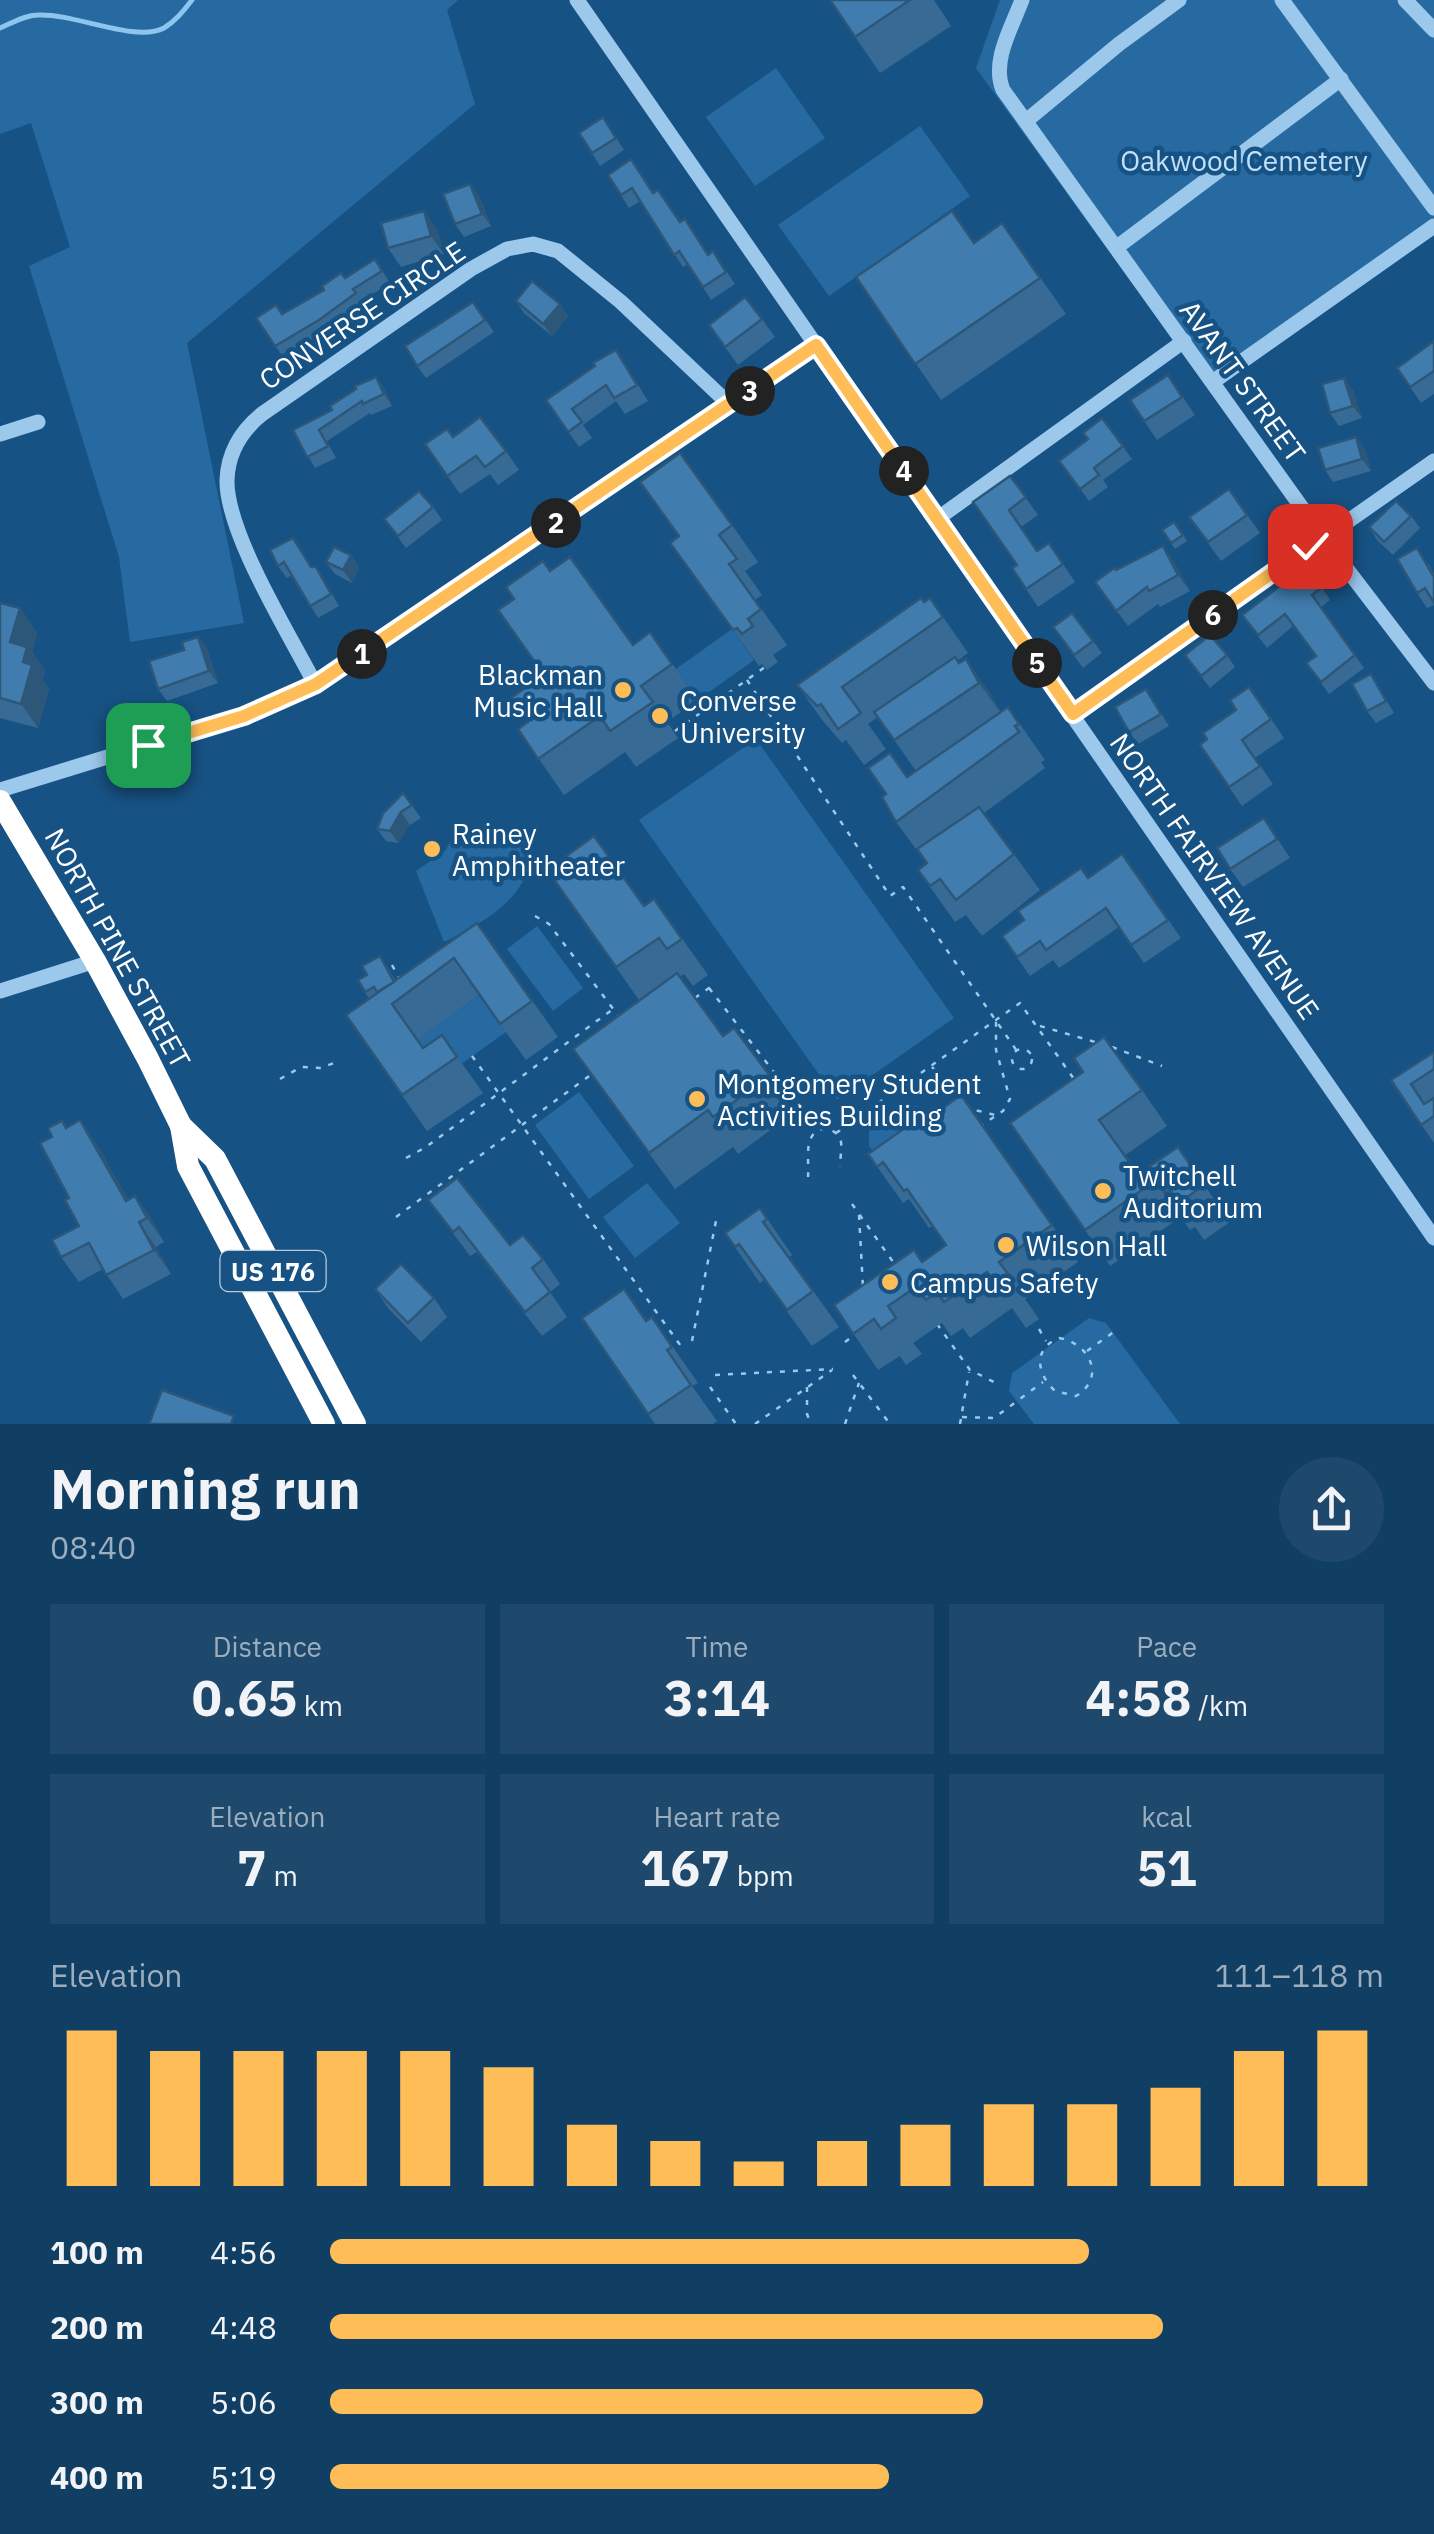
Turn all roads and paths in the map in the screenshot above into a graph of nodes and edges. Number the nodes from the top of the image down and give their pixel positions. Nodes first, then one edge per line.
1 (578, 0) edge
2 (1022, 0) edge
3 (1179, 0) edge
4 (1282, 0) edge
5 (1405, 0) edge
6 (1434, 30) edge
7 (1341, 79) junction
8 (1026, 121) junction
9 (1434, 208) edge
10 (1434, 226) edge
11 (1117, 247) junction
12 (1184, 341) junction
13 (816, 345) junction
14 (1214, 381) junction
15 (730, 405) junction
16 (38, 422) dead end
17 (0, 434) edge
18 (1434, 461) edge
19 (937, 519) junction
20 (1324, 537) junction
21 (765, 667) dead end
22 (747, 680) junction
23 (1434, 683) edge
24 (316, 684) junction
25 (1073, 714) junction
26 (674, 732) dead end
27 (0, 790) edge
28 (0, 801) edge
29 (535, 916) dead end
30 (95, 961) junction
31 (392, 965) dead end
32 (400, 980) edge
33 (716, 983) dead end
34 (709, 988) junction
35 (0, 991) edge
36 (695, 998) edge
37 (614, 1009) junction
38 (621, 1020) edge
39 (996, 1020) junction
40 (1038, 1025) junction
41 (1093, 1042) edge
42 (1111, 1047) edge
43 (1017, 1051) dead end
44 (472, 1056) dead end
45 (337, 1062) dead end
46 (931, 1066) junction
47 (1162, 1066) dead end
48 (594, 1073) edge
49 (280, 1080) dead end
50 (1078, 1086) edge
51 (498, 1094) junction
52 (996, 1116) junction
53 (181, 1126) junction
54 (522, 1126) junction
55 (818, 1129) junction
56 (973, 1131) edge
57 (836, 1133) junction
58 (406, 1158) dead end
59 (840, 1166) dead end
60 (808, 1178) dead end
61 (852, 1204) dead end
62 (859, 1214) junction
63 (717, 1216) dead end
64 (396, 1217) dead end
65 (1433, 1234) edge
66 (904, 1278) edge
67 (863, 1290) edge
68 (931, 1316) edge
69 (865, 1328) edge
70 (1039, 1329) dead end
71 (1118, 1329) dead end
72 (692, 1342) dead end
73 (845, 1342) edge
74 (1048, 1342) junction
75 (683, 1348) dead end
76 (1086, 1352) junction
77 (970, 1370) junction
78 (715, 1374) dead end
79 (854, 1375) dead end
80 (1044, 1381) junction
81 (859, 1382) junction
82 (994, 1382) dead end
83 (710, 1387) dead end
84 (807, 1387) junction
85 (962, 1417) junction
86 (324, 1424) edge
87 (355, 1424) edge
88 (736, 1424) edge
89 (755, 1424) edge
90 (810, 1424) edge
91 (845, 1424) edge
92 (890, 1424) edge
93 (960, 1424) edge

1 - 13 street, NORTH FAIRVIEW AVENUE
2 - 8 street, AVANT STREET
3 - 8 street
4 - 7 street
5 - 6 street
7 - 9 street
7 - 11 street
8 - 11 street, AVANT STREET
10 - 14 street
11 - 12 street, AVANT STREET
12 - 14 street, AVANT STREET
12 - 19 street
13 - 15 street
13 - 19 street, NORTH FAIRVIEW AVENUE
14 - 20 street, AVANT STREET
15 - 24 street
15 - 24 street, CONVERSE CIRCLE
16 - 17 street
18 - 20 street
19 - 25 street, NORTH FAIRVIEW AVENUE
20 - 23 street, AVANT STREET
20 - 25 street
21 - 22 path
22 - 26 path
22 - 39 path
24 - 27 street
25 - 65 street, NORTH FAIRVIEW AVENUE
28 - 30 highway, NORTH PINE STREET / US 176
29 - 37 path
30 - 35 street
30 - 53 highway, NORTH PINE STREET / US 176
31 - 32 path
33 - 34 path
34 - 36 path
34 - 55 path
37 - 38 path
37 - 51 path
39 - 40 path
39 - 43 path
39 - 46 path
39 - 52 path
40 - 41 path
40 - 50 path
42 - 47 path
44 - 51 path
45 - 49 path
46 - 52 path
46 - 57 path
48 - 54 path
51 - 54 path
51 - 58 path
52 - 56 path
53 - 86 highway, NORTH PINE STREET
53 - 87 highway, NORTH PINE STREET / US 176
54 - 64 path
54 - 75 path
55 - 57 path
55 - 60 path
57 - 59 path
61 - 62 path
62 - 66 path
62 - 67 path
63 - 72 path
68 - 77 path
69 - 73 path
70 - 74 path
71 - 76 path
74 - 76 path
74 - 80 path
76 - 80 path
77 - 82 path
77 - 85 path
78 - 84 path
79 - 81 path
80 - 85 path
81 - 91 path
81 - 92 path
83 - 88 path
84 - 89 path
84 - 90 path
85 - 93 path

